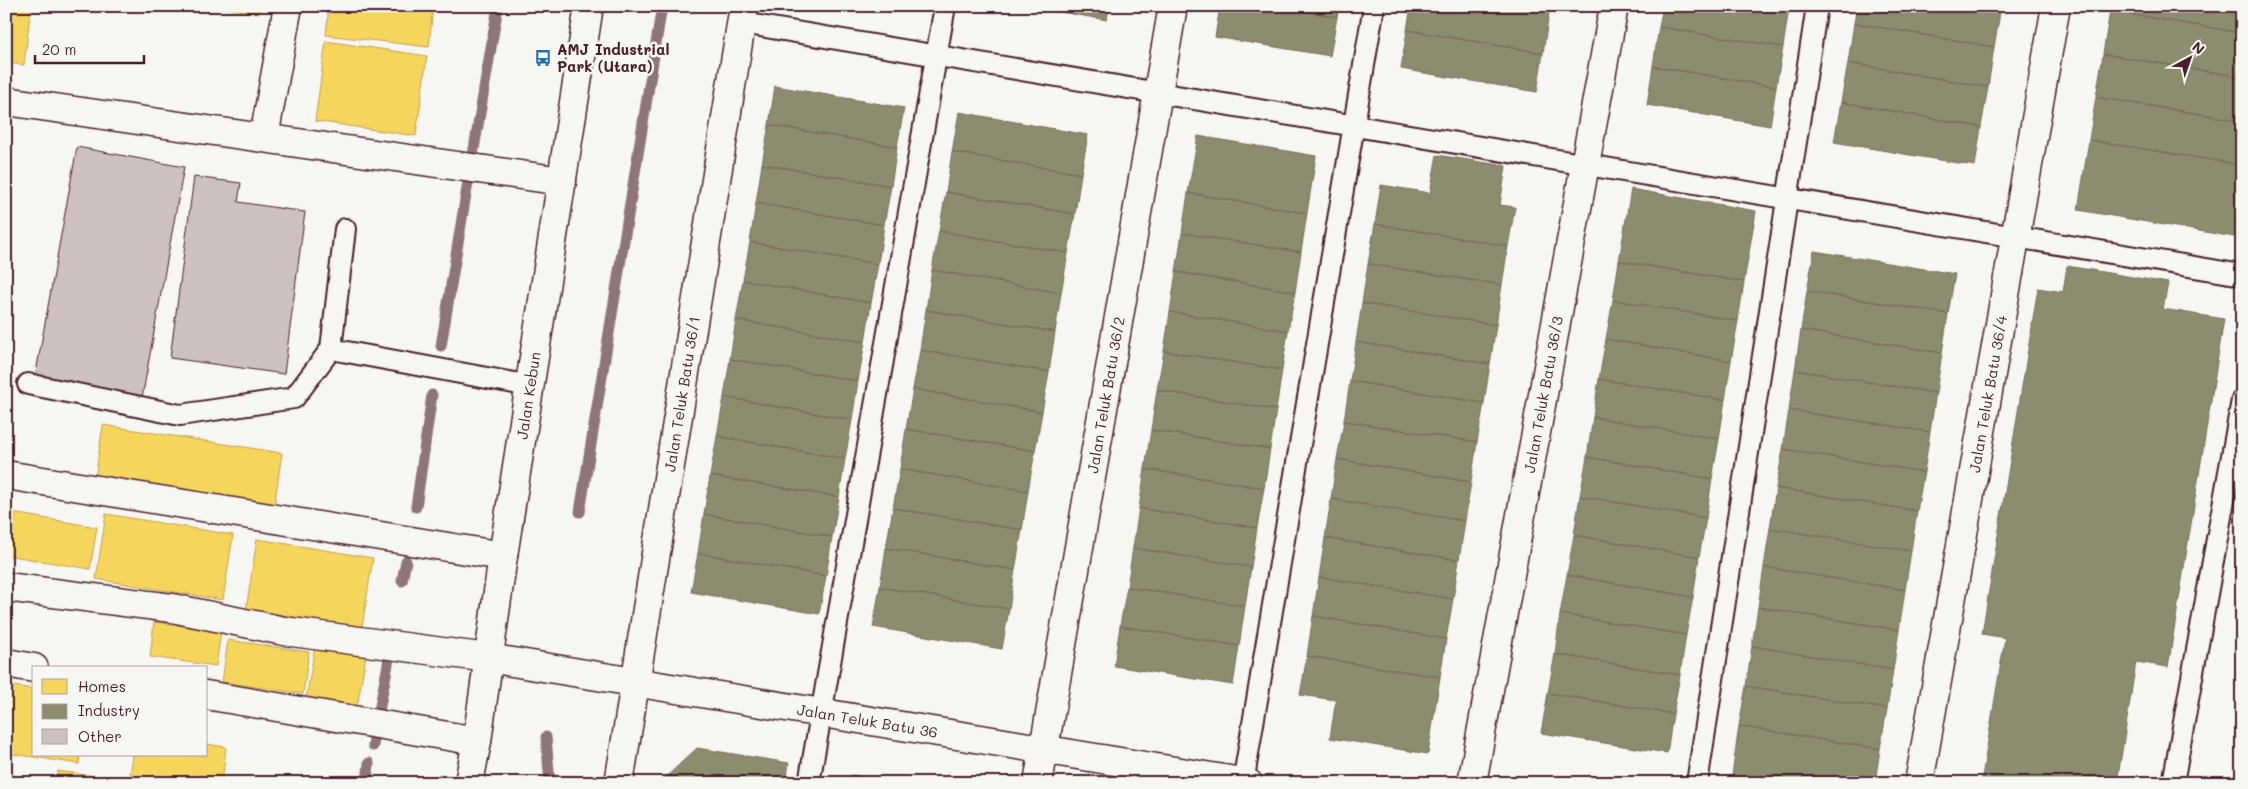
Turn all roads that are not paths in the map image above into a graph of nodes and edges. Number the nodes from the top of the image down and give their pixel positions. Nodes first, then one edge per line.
1 (288, 6) edge
2 (589, 6) edge
3 (945, 6) edge
4 (1173, 6) edge
5 (1374, 6) edge
6 (1614, 6) edge
7 (1817, 6) edge
8 (2056, 6) edge
9 (743, 15) edge
10 (938, 56) junction
11 (1158, 93) junction
12 (6, 101) edge
13 (1353, 126) junction
14 (264, 137) junction
15 (1585, 165) junction
16 (562, 181) junction
17 (1787, 199) junction
18 (345, 229) dead end
19 (2015, 237) junction
20 (2242, 275) edge
21 (330, 350) junction
22 (28, 384) dead end
23 (530, 386) junction
24 (2242, 400) edge
25 (6, 475) edge
26 (503, 556) junction
27 (6, 587) edge
28 (488, 658) junction
29 (6, 663) edge
30 (32, 668) edge
31 (636, 683) junction
32 (208, 696) edge
33 (821, 713) junction
34 (477, 741) junction
35 (1043, 749) junction
36 (1244, 782) edge
37 (469, 783) edge
38 (619, 783) edge
39 (810, 783) edge
40 (1038, 783) edge
41 (1472, 783) edge
42 (1697, 783) edge
43 (1919, 783) edge
44 (2173, 783) edge

1 - 14 street
2 - 16 street, Jalan Kebun
3 - 10 lane
4 - 11 street, Jalan Teluk Batu 36/2
5 - 13 lane
6 - 15 street, Jalan Teluk Batu 36/3
7 - 17 lane
8 - 19 street, Jalan Teluk Batu 36/4
9 - 10 lane
9 - 31 street, Jalan Teluk Batu 36/1
10 - 11 lane
10 - 33 lane
11 - 13 lane
11 - 35 street, Jalan Teluk Batu 36/2
12 - 14 street
13 - 15 lane
13 - 36 lane
14 - 16 street
15 - 17 lane
15 - 41 street, Jalan Teluk Batu 36/3
16 - 23 street, Jalan Kebun
17 - 19 lane
17 - 42 lane
18 - 21 lane
19 - 20 lane
19 - 43 street, Jalan Teluk Batu 36/4
21 - 22 lane
21 - 23 lane
23 - 26 street, Jalan Kebun
24 - 44 lane
25 - 26 street
26 - 28 street, Jalan Kebun
27 - 28 street, Jalan Teluk Batu 36
28 - 31 street, Jalan Teluk Batu 36
28 - 34 street, Jalan Kebun
29 - 30 street
31 - 33 street, Jalan Teluk Batu 36
31 - 38 street, Jalan Teluk Batu 36/1
32 - 34 street
33 - 35 street, Jalan Teluk Batu 36
33 - 39 lane
34 - 37 street, Jalan Kebun
35 - 36 street, Jalan Teluk Batu 36
35 - 40 street, Jalan Teluk Batu 36/2

